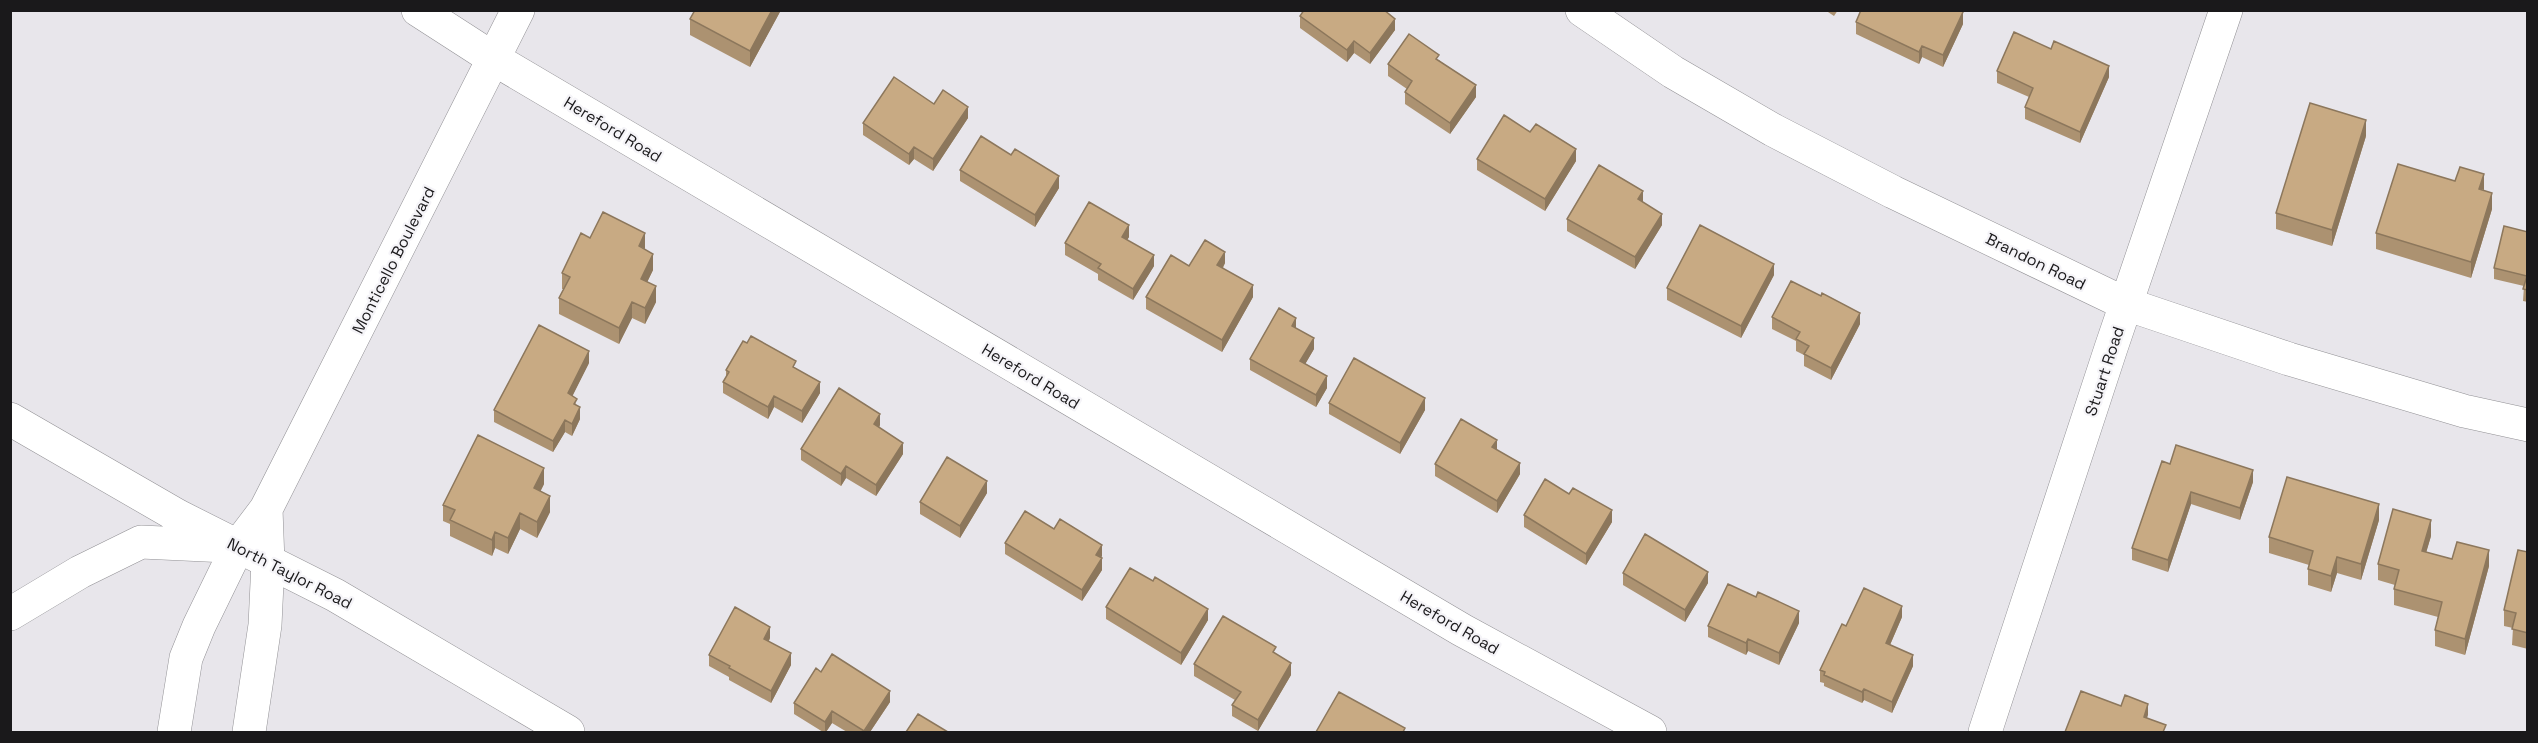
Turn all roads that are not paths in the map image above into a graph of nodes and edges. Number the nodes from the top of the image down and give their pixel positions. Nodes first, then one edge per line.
1 (418, 10) edge
2 (518, 10) edge
3 (1582, 10) edge
4 (2226, 10) edge
5 (494, 59) junction
6 (2126, 304) junction
7 (10, 419) edge
8 (2528, 425) edge
9 (266, 509) junction
10 (238, 546) junction
11 (268, 562) junction
12 (10, 614) edge
13 (174, 732) edge
14 (249, 732) edge
15 (568, 732) edge
16 (1650, 732) edge
17 (1985, 732) edge

1 - 5 street, Hereford Road
2 - 5 street, Monticello Boulevard
3 - 6 street, Brandon Road
4 - 6 street, Stuart Road
5 - 9 street, Monticello Boulevard
5 - 16 street, Hereford Road
6 - 8 street, Brandon Road
6 - 17 street, Stuart Road
7 - 10 street, North Taylor Road
9 - 10 street, Monticello Boulevard
9 - 11 street, Monticello Boulevard
10 - 11 street, North Taylor Road
10 - 12 street
10 - 13 street, Monticello Boulevard
11 - 14 street, Monticello Boulevard
11 - 15 street, North Taylor Road

